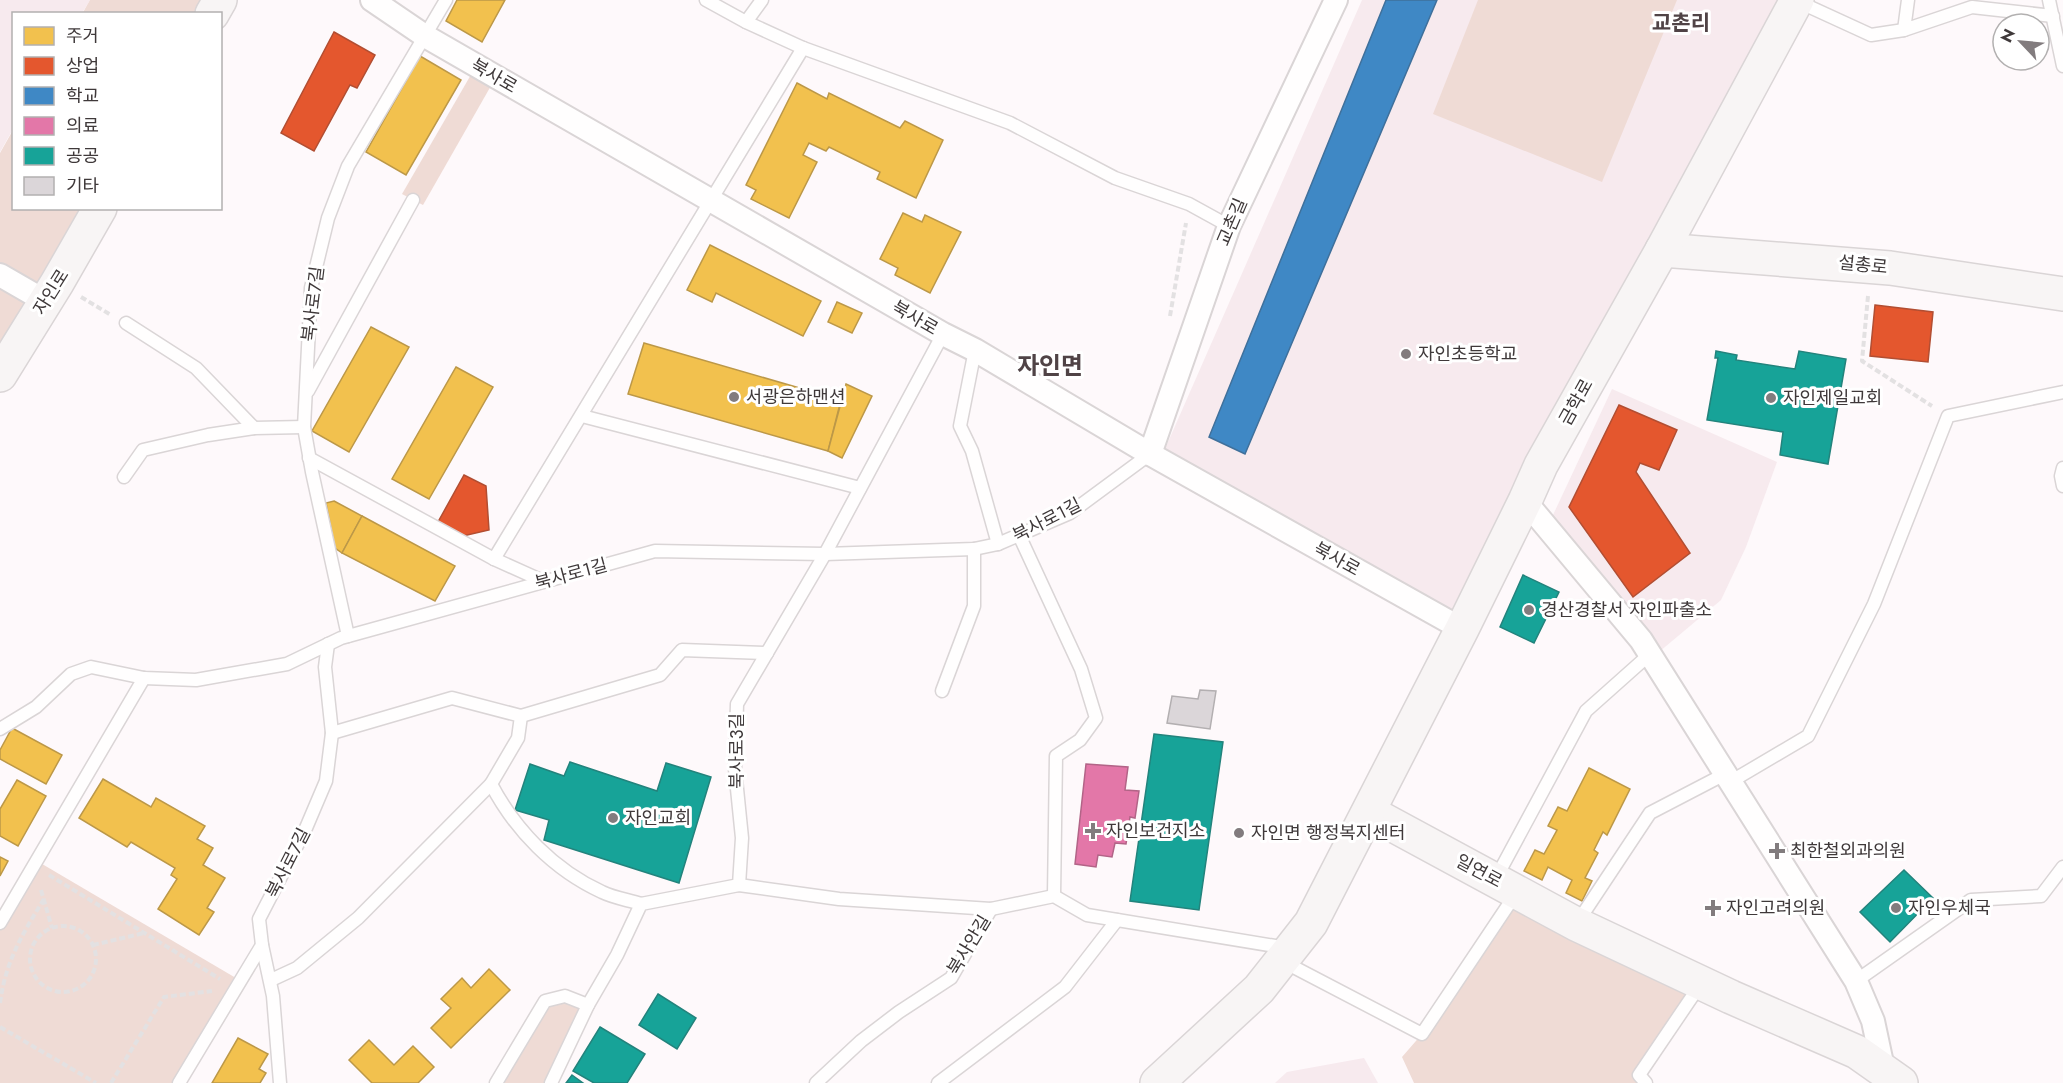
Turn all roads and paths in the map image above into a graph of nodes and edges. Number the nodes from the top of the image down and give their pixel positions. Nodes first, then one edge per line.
1 (372, 0) edge
2 (446, 0) edge
3 (706, 0) edge
4 (762, 0) edge
5 (1336, 0) edge
6 (1797, 0) edge
7 (1908, 0) edge
8 (2049, 0) edge
9 (2053, 16) junction
10 (746, 22) junction
11 (1904, 30) junction
12 (425, 36) junction
13 (803, 48) junction
14 (2063, 66) edge
15 (413, 200) dead end
16 (712, 200) junction
17 (99, 210) edge
18 (1228, 226) junction
19 (1662, 250) junction
20 (1871, 266) junction
21 (0, 275) edge
22 (51, 292) junction
23 (2063, 294) edge
24 (126, 323) joint
25 (943, 334) junction
26 (975, 350) junction
27 (0, 375) edge
28 (307, 392) junction
29 (2063, 392) edge
30 (582, 416) junction
31 (1948, 416) junction
32 (304, 427) junction
33 (254, 428) junction
34 (1150, 454) junction
35 (309, 458) junction
36 (2063, 468) edge
37 (123, 477) dead end
38 (2063, 486) edge
39 (860, 488) junction
40 (1526, 501) junction
41 (1019, 535) junction
42 (998, 544) junction
43 (974, 549) junction
44 (825, 554) junction
45 (494, 559) junction
46 (543, 581) junction
47 (1462, 629) junction
48 (348, 636) junction
49 (328, 644) junction
50 (767, 653) junction
51 (1650, 654) junction
52 (144, 678) junction
53 (942, 691) dead end
54 (522, 716) junction
55 (0, 729) edge
56 (332, 733) junction
57 (1727, 778) junction
58 (491, 784) junction
59 (1369, 812) junction
60 (34, 866) junction
61 (2063, 867) edge
62 (739, 885) junction
63 (1507, 886) junction
64 (1054, 896) junction
65 (44, 899) junction
66 (641, 904) junction
67 (991, 909) junction
68 (1117, 920) junction
69 (0, 923) edge
70 (1576, 924) junction
71 (52, 928) junction
72 (144, 933) junction
73 (93, 945) junction
74 (262, 945) junction
75 (1287, 955) junction
76 (271, 980) junction
77 (1856, 981) junction
78 (1701, 983) junction
79 (236, 988) junction
80 (0, 1003) edge
81 (588, 1005) junction
82 (0, 1027) edge
83 (1886, 1078) edge
84 (96, 1083) edge
85 (111, 1083) edge
86 (179, 1083) edge
87 (280, 1083) edge
88 (496, 1083) edge
89 (551, 1083) edge
90 (816, 1083) edge
91 (938, 1083) edge
92 (1157, 1083) edge
93 (1646, 1083) edge

1 - 12 street, 북사로
2 - 12 lane, 북사로7길
3 - 10 lane
4 - 10 lane
5 - 18 street, 교촌길
6 - 11 lane
6 - 19 street, 금학로
7 - 11 lane
8 - 9 lane
9 - 11 lane
9 - 14 lane
10 - 13 lane
12 - 16 street, 북사로
12 - 28 lane, 북사로7길
13 - 16 lane
13 - 18 lane
15 - 28 lane
16 - 25 street, 북사로
16 - 30 lane
17 - 22 street, 자인로
18 - 34 street, 교촌길
19 - 20 street, 설총로
19 - 40 street, 금학로
20 - 23 street, 설총로
20 - 31 path
21 - 22 street
22 - 24 path
22 - 27 street, 자인로
24 - 33 lane
25 - 26 street, 북사로
25 - 39 lane, 북사로3길
26 - 34 street, 북사로
26 - 42 lane
28 - 32 lane, 북사로7길
29 - 31 lane
30 - 39 lane
30 - 45 lane
31 - 57 lane
32 - 33 lane
32 - 35 lane, 북사로7길
33 - 37 lane
34 - 41 lane, 북사로1길
34 - 47 street, 북사로
35 - 45 lane
35 - 48 lane, 북사로7길
36 - 38 lane
39 - 44 lane, 북사로3길
40 - 47 street, 금학로
40 - 51 street
41 - 42 lane, 북사로1길
41 - 64 lane
42 - 43 lane, 북사로1길
43 - 44 lane, 북사로1길
43 - 53 lane
44 - 46 lane, 북사로1길
44 - 50 lane, 북사로3길
45 - 46 lane
46 - 48 lane, 북사로1길
47 - 59 street, 금학로
48 - 49 lane, 북사로1길
49 - 52 lane, 북사로1길
49 - 56 lane, 북사로7길
50 - 54 lane
50 - 62 lane, 북사로3길
51 - 57 street
51 - 63 lane
52 - 55 lane, 북사로1길
52 - 60 lane
54 - 56 lane
54 - 58 lane
56 - 74 lane, 북사로7길
57 - 70 lane
57 - 77 street
58 - 66 lane
58 - 76 lane
59 - 63 street, 일연로
59 - 75 street
60 - 65 path
60 - 69 lane
60 - 72 path
61 - 77 lane
62 - 66 lane
62 - 67 lane
63 - 70 street, 일연로
63 - 75 lane
64 - 67 lane, 북사안길
64 - 68 lane
65 - 71 path
65 - 80 path
66 - 81 lane
67 - 90 lane, 북사안길
68 - 75 lane
68 - 91 lane
70 - 78 street, 일연로
71 - 73 path
71 - 73 path
72 - 73 path
72 - 79 path
74 - 76 lane, 북사로7길
74 - 79 lane
75 - 92 street
76 - 87 lane, 북사로7길
77 - 83 street
78 - 83 street, 일연로
78 - 93 lane
79 - 85 path
79 - 86 lane
81 - 88 lane
81 - 89 lane
82 - 84 path

